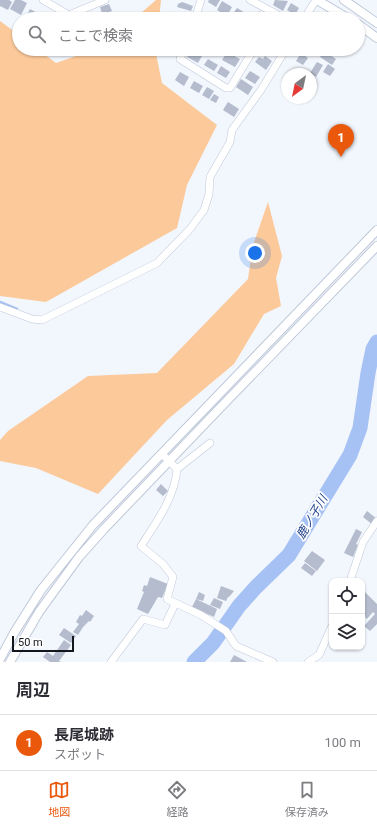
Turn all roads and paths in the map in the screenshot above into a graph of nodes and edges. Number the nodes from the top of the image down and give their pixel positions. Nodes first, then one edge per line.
1 (43, 0) edge
2 (105, 0) edge
3 (202, 0) edge
4 (250, 0) edge
5 (316, 0) edge
6 (344, 0) edge
7 (64, 12) edge
8 (76, 12) edge
9 (198, 12) edge
10 (269, 12) edge
11 (308, 12) edge
12 (337, 12) edge
13 (361, 12) edge
14 (365, 15) edge
15 (377, 23) edge
16 (365, 29) edge
17 (377, 38) edge
18 (181, 56) edge
19 (249, 56) edge
20 (282, 56) edge
21 (377, 230) edge
22 (377, 246) edge
23 (0, 306) edge
24 (210, 443) dead end
25 (162, 454) junction
26 (169, 461) junction
27 (177, 469) junction
28 (377, 521) edge
29 (351, 578) edge
30 (175, 604) junction
31 (329, 633) edge
32 (0, 659) edge
33 (10, 662) edge
34 (112, 662) edge
35 (273, 662) edge
36 (308, 662) edge

1 - 7 street
2 - 8 street
3 - 9 street
4 - 10 street
5 - 11 street
5 - 12 street
6 - 13 street
14 - 15 street
16 - 17 street
18 - 19 street
20 - 23 street
21 - 25 street
22 - 26 street
24 - 27 street
25 - 26 street
25 - 32 street
26 - 27 street
26 - 33 street
27 - 30 street
28 - 29 street
30 - 34 street
30 - 35 street
31 - 36 street

